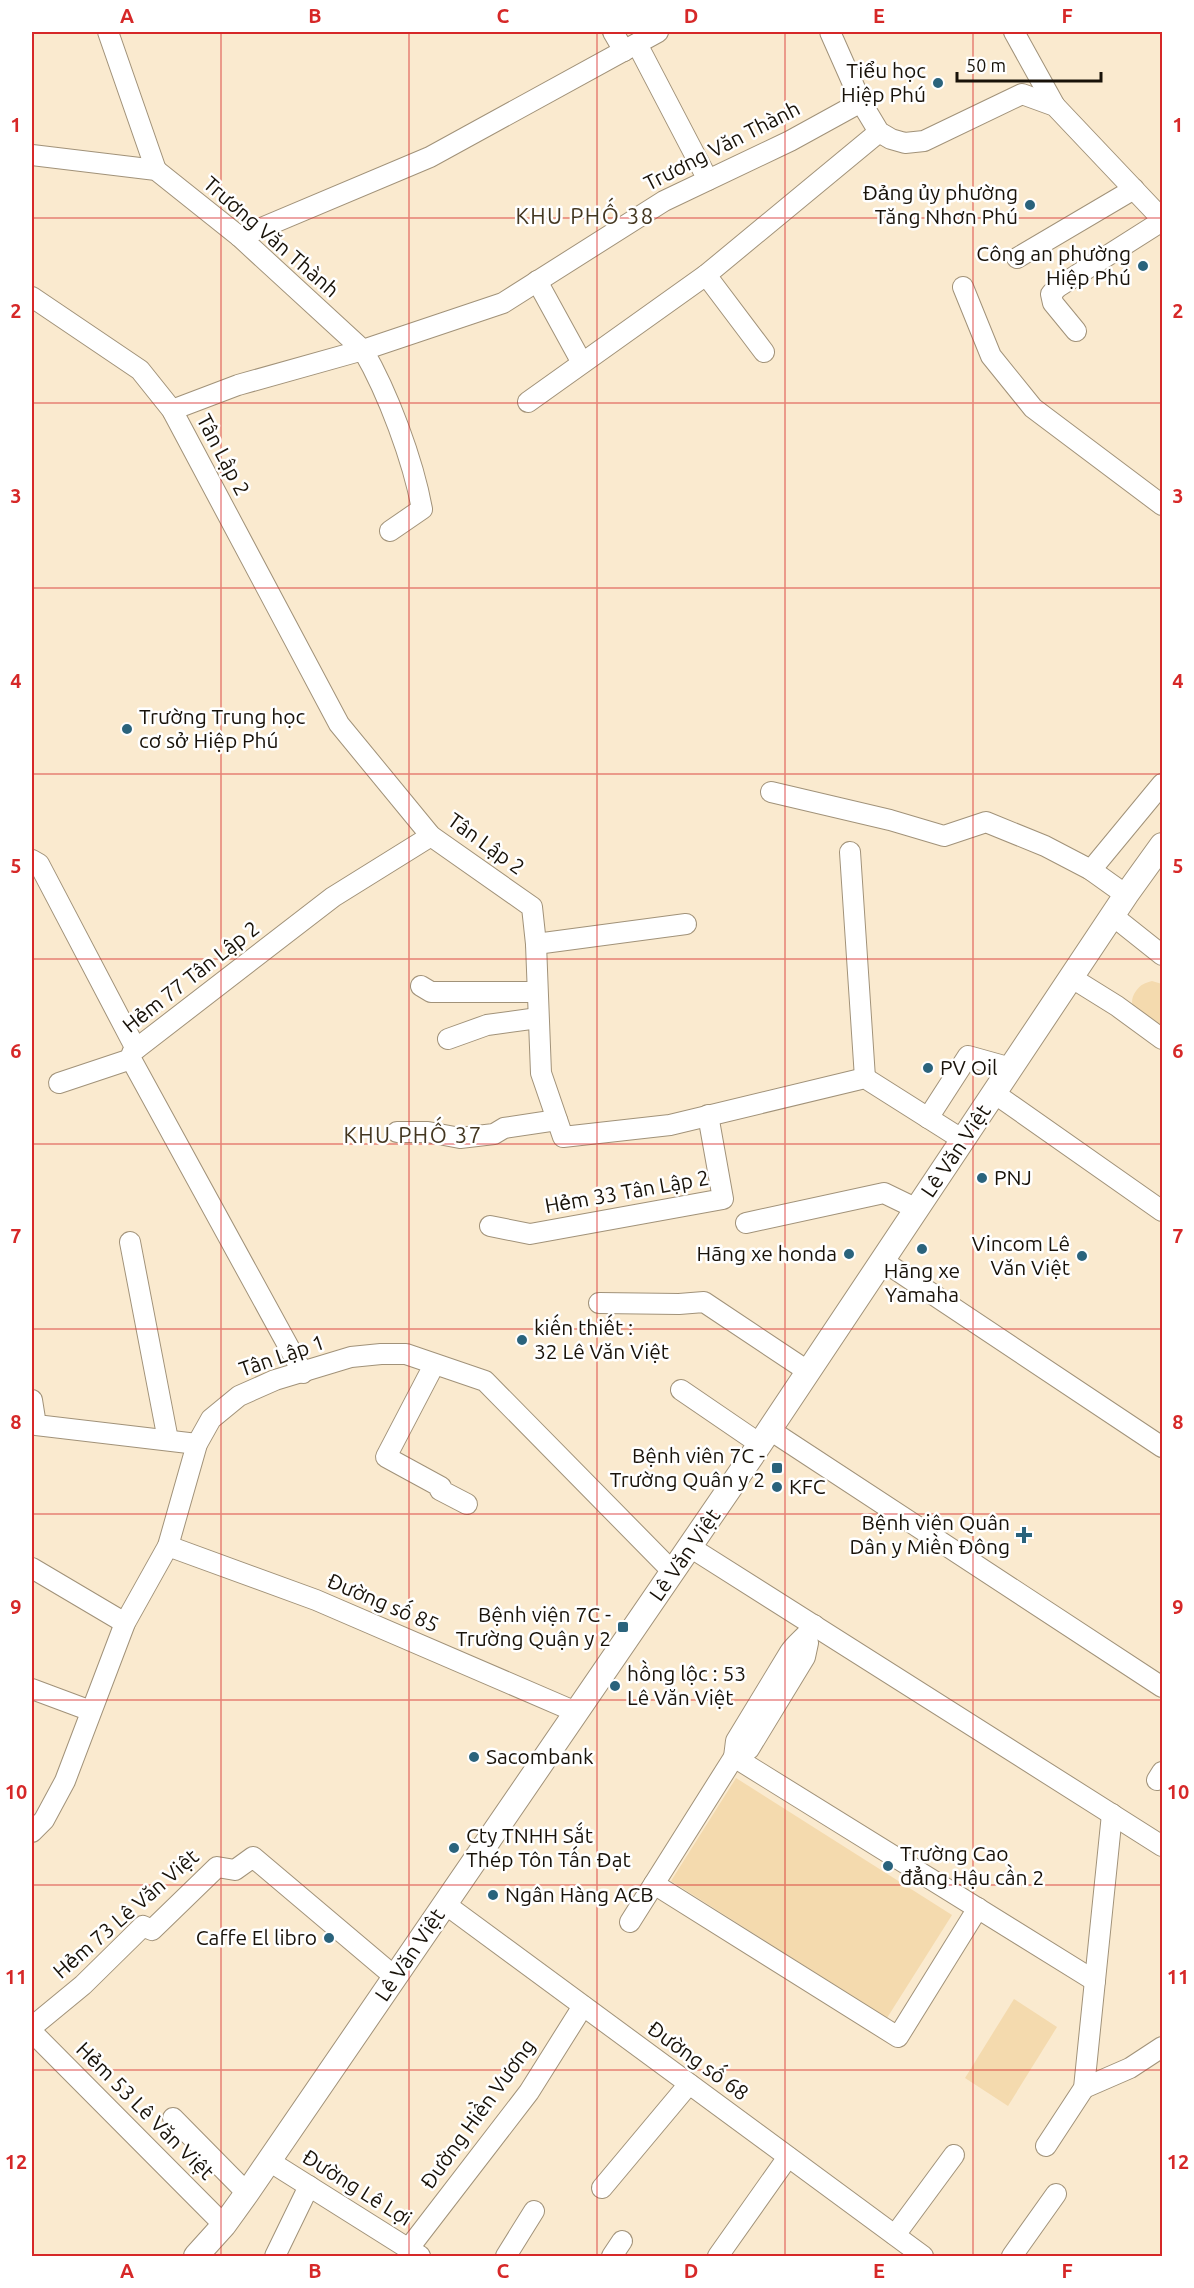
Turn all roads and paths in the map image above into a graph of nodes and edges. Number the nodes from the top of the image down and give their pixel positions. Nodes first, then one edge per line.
1 (108, 32) edge
2 (613, 32) edge
3 (658, 32) edge
4 (830, 32) edge
5 (1014, 32) edge
6 (630, 47) junction
7 (861, 102) junction
8 (1055, 106) junction
9 (879, 132) junction
10 (32, 155) edge
11 (156, 170) junction
12 (708, 180) junction
13 (1134, 189) junction
14 (1162, 220) edge
15 (240, 237) junction
16 (1017, 258) dead end
17 (706, 275) junction
18 (537, 281) junction
19 (963, 286) dead end
20 (32, 297) edge
21 (1076, 331) dead end
22 (363, 350) junction
23 (764, 352) dead end
24 (582, 363) junction
25 (528, 402) dead end
26 (172, 410) junction
27 (1162, 505) edge
28 (390, 531) dead end
29 (1162, 784) edge
30 (771, 792) dead end
31 (431, 836) junction
32 (1162, 845) edge
33 (850, 852) dead end
34 (32, 860) edge
35 (1091, 870) junction
36 (1126, 895) junction
37 (1113, 916) junction
38 (686, 924) dead end
39 (536, 945) junction
40 (1162, 955) edge
41 (1072, 978) junction
42 (421, 986) dead end
43 (537, 992) junction
44 (538, 1018) junction
45 (448, 1039) dead end
46 (1162, 1039) edge
47 (134, 1054) junction
48 (1011, 1068) junction
49 (865, 1078) junction
50 (59, 1083) dead end
51 (994, 1093) junction
52 (708, 1115) junction
53 (928, 1118) junction
54 (557, 1119) junction
55 (397, 1132) dead end
56 (963, 1140) junction
57 (917, 1209) junction
58 (1162, 1211) edge
59 (746, 1223) dead end
60 (490, 1226) dead end
61 (130, 1242) dead end
62 (883, 1261) junction
63 (599, 1303) dead end
64 (434, 1365) junction
65 (809, 1372) junction
66 (303, 1373) junction
67 (681, 1390) dead end
68 (32, 1400) edge
69 (765, 1437) junction
70 (168, 1440) junction
71 (197, 1444) junction
72 (1162, 1446) edge
73 (467, 1504) dead end
74 (168, 1546) junction
75 (690, 1547) junction
76 (32, 1568) edge
77 (673, 1572) junction
78 (125, 1623) junction
79 (810, 1631) junction
80 (1162, 1687) edge
81 (32, 1689) edge
82 (91, 1711) junction
83 (576, 1713) junction
84 (734, 1758) junction
85 (1112, 1814) junction
86 (32, 1832) edge
87 (1162, 1846) edge
88 (654, 1884) junction
89 (445, 1904) junction
90 (978, 1908) junction
91 (630, 1922) dead end
92 (395, 1977) junction
93 (1095, 1981) junction
94 (583, 2006) junction
95 (32, 2027) edge
96 (32, 2032) edge
97 (1162, 2047) edge
98 (689, 2084) junction
99 (1084, 2088) junction
100 (173, 2118) dead end
101 (1046, 2146) dead end
102 (954, 2156) dead end
103 (788, 2157) junction
104 (269, 2161) junction
105 (309, 2186) junction
106 (602, 2188) dead end
107 (247, 2193) junction
108 (1056, 2194) dead end
109 (534, 2211) dead end
110 (224, 2224) junction
111 (906, 2248) edge
112 (414, 2252) edge
113 (196, 2256) edge
114 (275, 2256) edge
115 (507, 2256) edge
116 (718, 2256) edge
117 (1012, 2256) edge

1 - 11 street
2 - 6 street
3 - 6 street
4 - 7 street
5 - 8 street
6 - 12 street
6 - 15 street
7 - 9 street
7 - 12 street, Trương Văn Thành
8 - 9 street
8 - 13 street
9 - 17 street
10 - 11 street
11 - 15 street, Trương Văn Thành
12 - 18 street, Trương Văn Thành
13 - 14 street
13 - 16 street
14 - 21 street
15 - 22 street, Trương Văn Thành
17 - 23 street
17 - 24 street
18 - 22 street, Trương Văn Thành
18 - 24 street
19 - 27 street
20 - 26 street, Tân Lập 2
22 - 26 street
22 - 28 street
24 - 25 street
26 - 31 street, Tân Lập 2
29 - 35 street
30 - 35 street
31 - 39 street, Tân Lập 2
31 - 47 street, Hẻm 77 Tân Lập 2
32 - 36 main road, Lê Văn Việt
33 - 49 street
34 - 47 street
35 - 36 street
36 - 37 main road, Lê Văn Việt
37 - 40 street
37 - 41 main road, Lê Văn Việt
38 - 39 street
39 - 43 street, Tân Lập 2
41 - 46 street
41 - 48 main road, Lê Văn Việt
42 - 43 street
43 - 44 street, Tân Lập 2
44 - 45 street
44 - 54 street, Tân Lập 2
47 - 50 street
47 - 66 street, Hẻm 77 Tân Lập 2
48 - 51 main road, Lê Văn Việt
48 - 53 street
49 - 52 street, Tân Lập 2
49 - 53 street
51 - 56 main road, Lê Văn Việt
51 - 58 street
52 - 54 street, Tân Lập 2
52 - 60 street, Hẻm 33 Tân Lập 2
53 - 56 street
54 - 55 street
56 - 57 main road, Lê Văn Việt
57 - 59 street
57 - 62 main road, Lê Văn Việt
61 - 70 street
62 - 65 main road, Lê Văn Việt
62 - 72 street
63 - 65 street
64 - 66 street, Tân Lập 1
64 - 73 street
64 - 77 street, Tân Lập 1
65 - 69 main road, Lê Văn Việt
66 - 71 street, Tân Lập 1
67 - 69 street
68 - 70 street
69 - 75 main road, Lê Văn Việt
69 - 80 street
70 - 71 street
71 - 74 street, Tân Lập 1
74 - 78 street, Tân Lập 1
74 - 83 street, Đường số 85
75 - 77 main road, Lê Văn Việt
75 - 79 street
76 - 78 street
77 - 83 main road, Lê Văn Việt
78 - 82 street, Tân Lập 1
79 - 84 street
79 - 85 street
81 - 82 street
82 - 86 street, Tân Lập 1
83 - 89 main road, Lê Văn Việt
84 - 88 street
84 - 90 street
85 - 87 street
85 - 93 street
88 - 90 street
88 - 91 street
89 - 92 main road, Lê Văn Việt
89 - 94 street, Đường số 68
90 - 93 street
92 - 95 street, Hẻm 73 Lê Văn Việt
92 - 104 main road, Lê Văn Việt
93 - 99 street
94 - 98 street, Đường số 68
94 - 112 street, Đường Hiền Vương
96 - 110 street, Hẻm 53 Lê Văn Việt
97 - 99 street
98 - 103 street, Đường số 68
98 - 106 street
99 - 101 street
100 - 107 street
102 - 111 street
103 - 111 street, Đường số 68
103 - 116 street
104 - 105 street, Đường Lê Lợi
104 - 107 main road, Lê Văn Việt
105 - 112 street, Đường Lê Lợi
105 - 114 street
107 - 110 main road, Lê Văn Việt
108 - 117 street
109 - 115 street
110 - 113 main road, Lê Văn Việt

